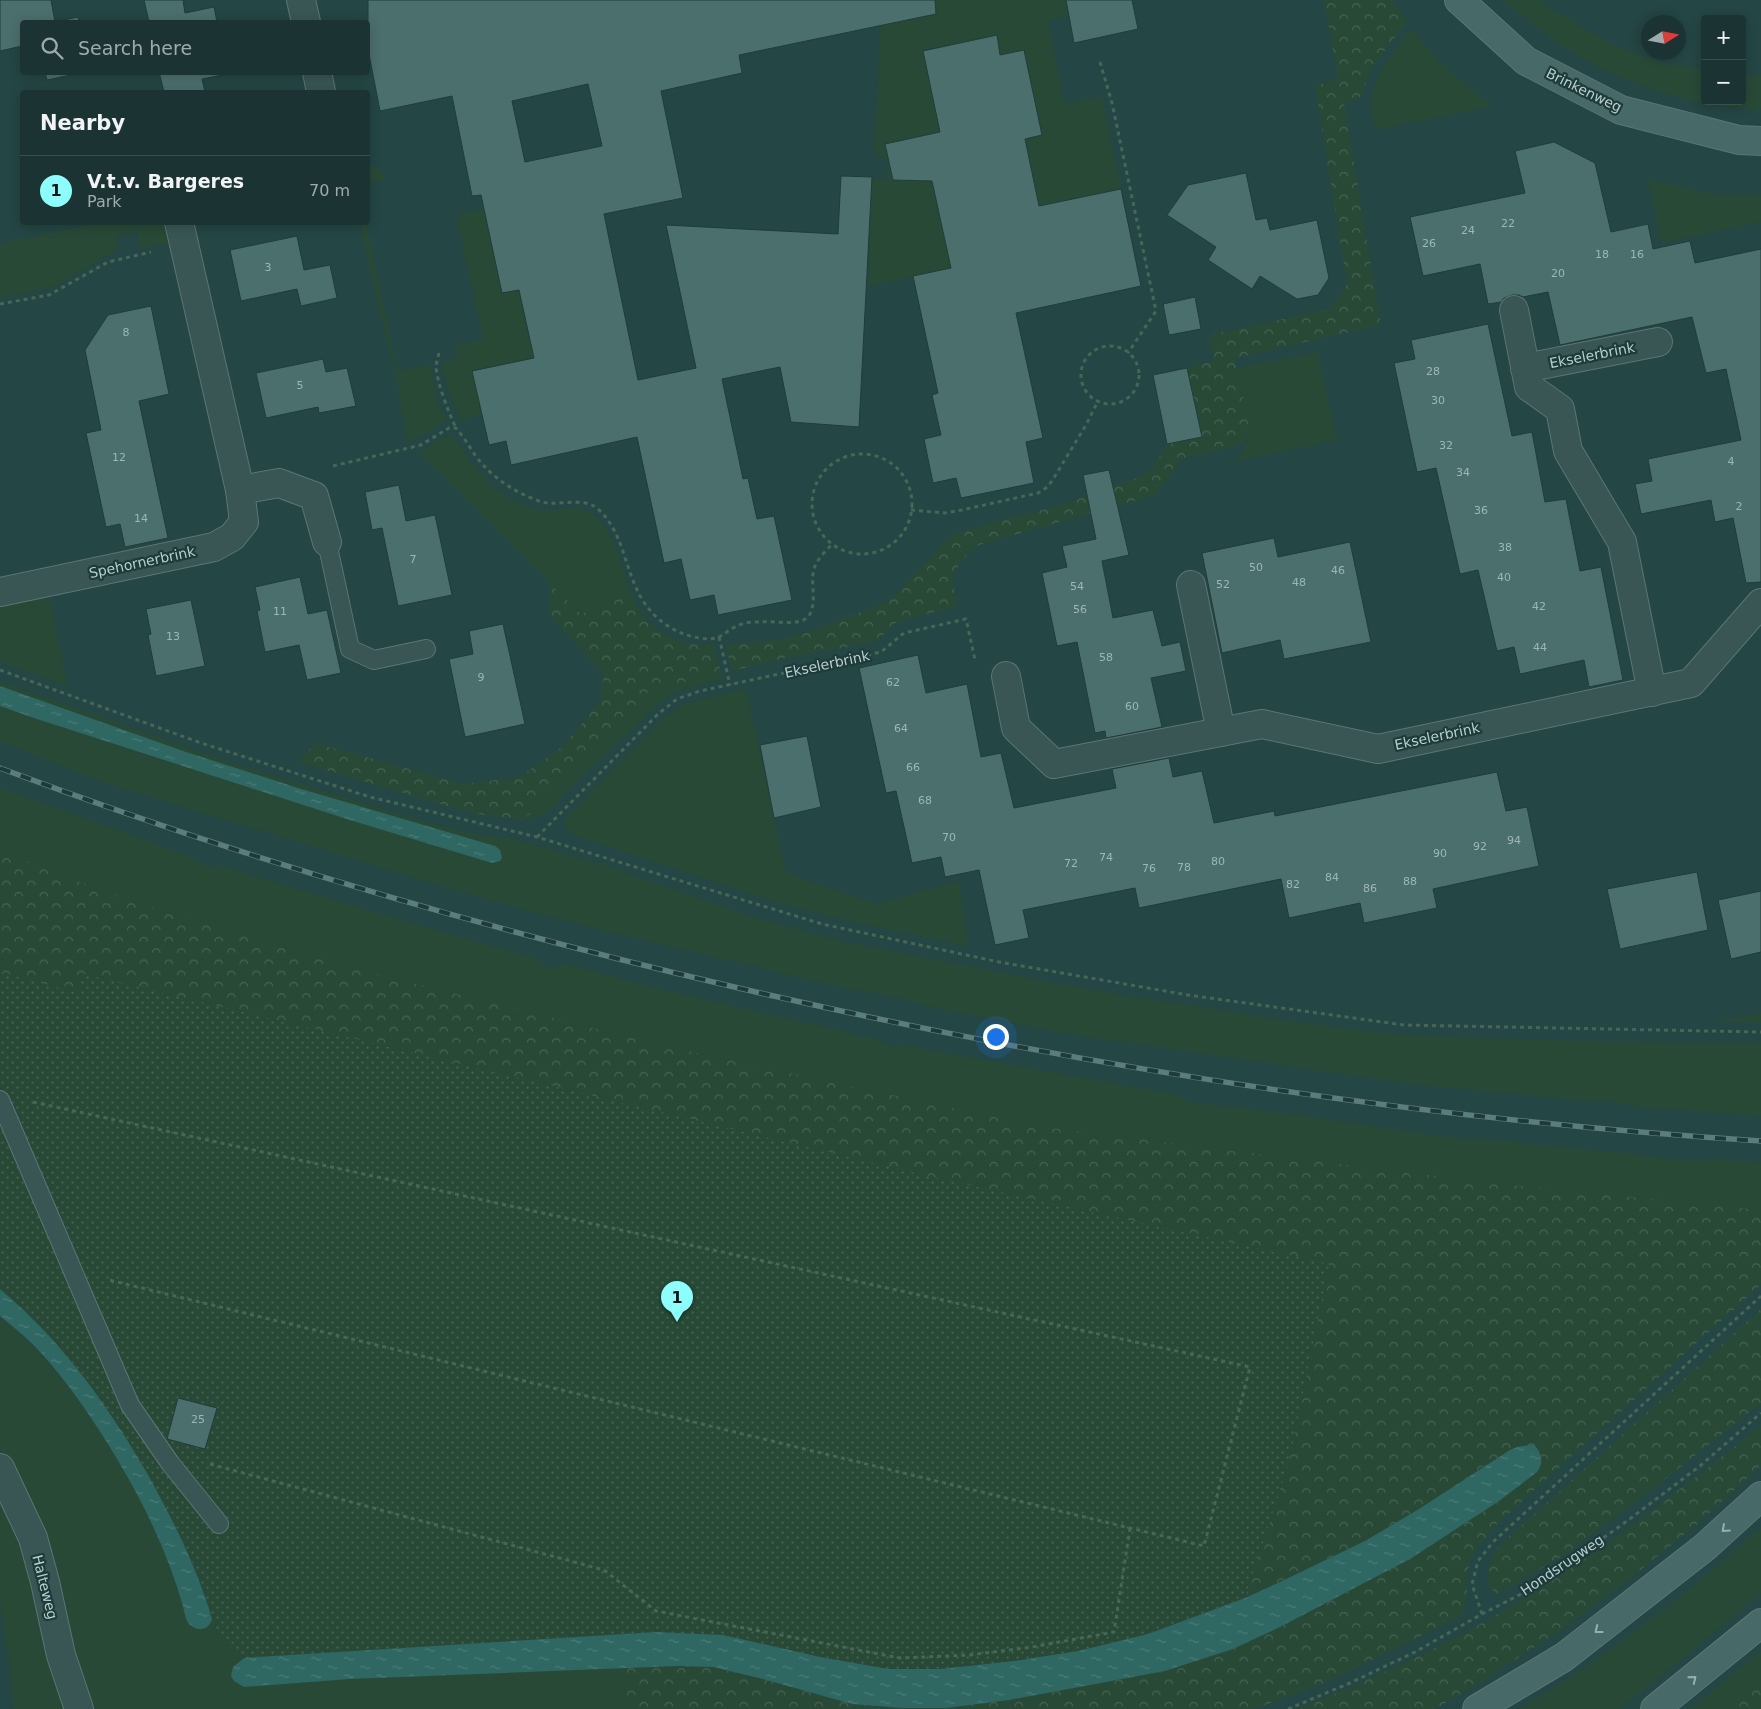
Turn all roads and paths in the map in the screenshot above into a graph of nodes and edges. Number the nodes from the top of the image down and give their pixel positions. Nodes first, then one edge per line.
1 (301, 0) edge
2 (1459, 0) edge
3 (306, 20) edge
4 (1100, 62) dead end
5 (318, 75) edge
6 (321, 90) edge
7 (1761, 141) edge
8 (182, 234) edge
9 (0, 304) edge
10 (1514, 310) dead end
11 (1658, 342) dead end
12 (439, 353) dead end
13 (1128, 353) junction
14 (1525, 368) junction
15 (1098, 401) junction
16 (456, 428) junction
17 (240, 490) junction
18 (303, 492) junction
19 (911, 510) junction
20 (327, 542) joint
21 (832, 544) junction
22 (1191, 585) dead end
23 (0, 592) edge
24 (1761, 603) edge
25 (719, 637) junction
26 (426, 649) dead end
27 (0, 670) edge
28 (1006, 676) joint
29 (730, 685) junction
30 (1652, 692) junction
31 (1221, 732) junction
32 (537, 838) junction
33 (1761, 1032) edge
34 (0, 1100) edge
35 (76, 1277) junction
36 (1761, 1296) edge
37 (1761, 1414) edge
38 (170, 1463) junction
39 (0, 1468) edge
40 (1761, 1496) edge
41 (219, 1524) dead end
42 (1130, 1528) junction
43 (1482, 1614) junction
44 (1761, 1623) edge
45 (79, 1709) edge
46 (1288, 1709) edge
47 (1477, 1709) edge
48 (1655, 1709) edge

1 - 3 street
2 - 7 main road, Brinkenweg
4 - 13 path
5 - 6 street
8 - 9 path
8 - 17 street, Spehornerbrink
10 - 14 street
11 - 14 street, Ekselerbrink
12 - 16 path
13 - 15 path
13 - 15 path
14 - 30 street
15 - 19 path
16 - 18 path
16 - 25 path
17 - 18 street
17 - 23 street, Spehornerbrink
18 - 20 street
19 - 21 path
19 - 21 path
20 - 26 lane
21 - 25 path
22 - 31 street
24 - 30 street, Ekselerbrink
25 - 29 path
27 - 32 path
28 - 29 path, Ekselerbrink
28 - 31 street, Ekselerbrink
29 - 32 path, Ekselerbrink
30 - 31 street, Ekselerbrink
32 - 33 path
34 - 35 lane
34 - 42 path
35 - 38 lane
35 - 42 path
36 - 43 path
37 - 43 path, Hondsrugweg
38 - 41 lane
38 - 42 path
39 - 45 street, Halteweg
40 -> 47 main road
43 - 46 path, Hondsrugweg
48 -> 44 main road

